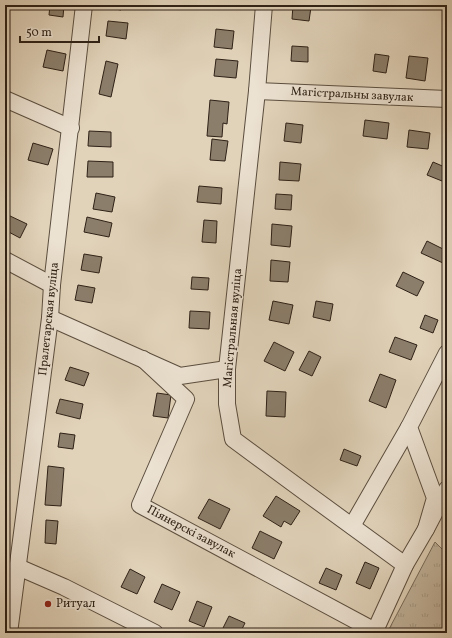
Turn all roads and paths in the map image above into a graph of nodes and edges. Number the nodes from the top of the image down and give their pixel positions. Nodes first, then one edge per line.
1 (84, 5) edge
2 (264, 5) edge
3 (257, 91) junction
4 (5, 99) edge
5 (447, 100) edge
6 (71, 128) junction
7 (5, 260) edge
8 (52, 285) junction
9 (50, 318) junction
10 (447, 354) edge
11 (143, 359) junction
12 (227, 369) junction
13 (409, 427) junction
14 (447, 488) edge
15 (352, 526) junction
16 (426, 530) junction
17 (405, 564) junction
18 (18, 567) junction
19 (374, 632) edge
20 (9, 633) edge
21 (155, 633) edge

1 - 6 street, Пралетарская вуліца
2 - 3 street, Магістральная вуліца
3 - 5 street, Магістральны завулак
3 - 12 street, Магістральная вуліца
4 - 6 street
6 - 8 street, Пралетарская вуліца
7 - 8 street
8 - 9 street, Пралетарская вуліца
9 - 11 street
9 - 18 street, Пралетарская вуліца
10 - 13 street
11 - 12 street
11 - 19 street, Піянерскі завулак
12 - 15 street, Магістральная вуліца
13 - 15 street
13 - 16 street
14 - 16 street
15 - 17 street, Магістральная вуліца
16 - 17 street
17 - 19 street
18 - 20 street, Пралетарская вуліца
18 - 21 street

